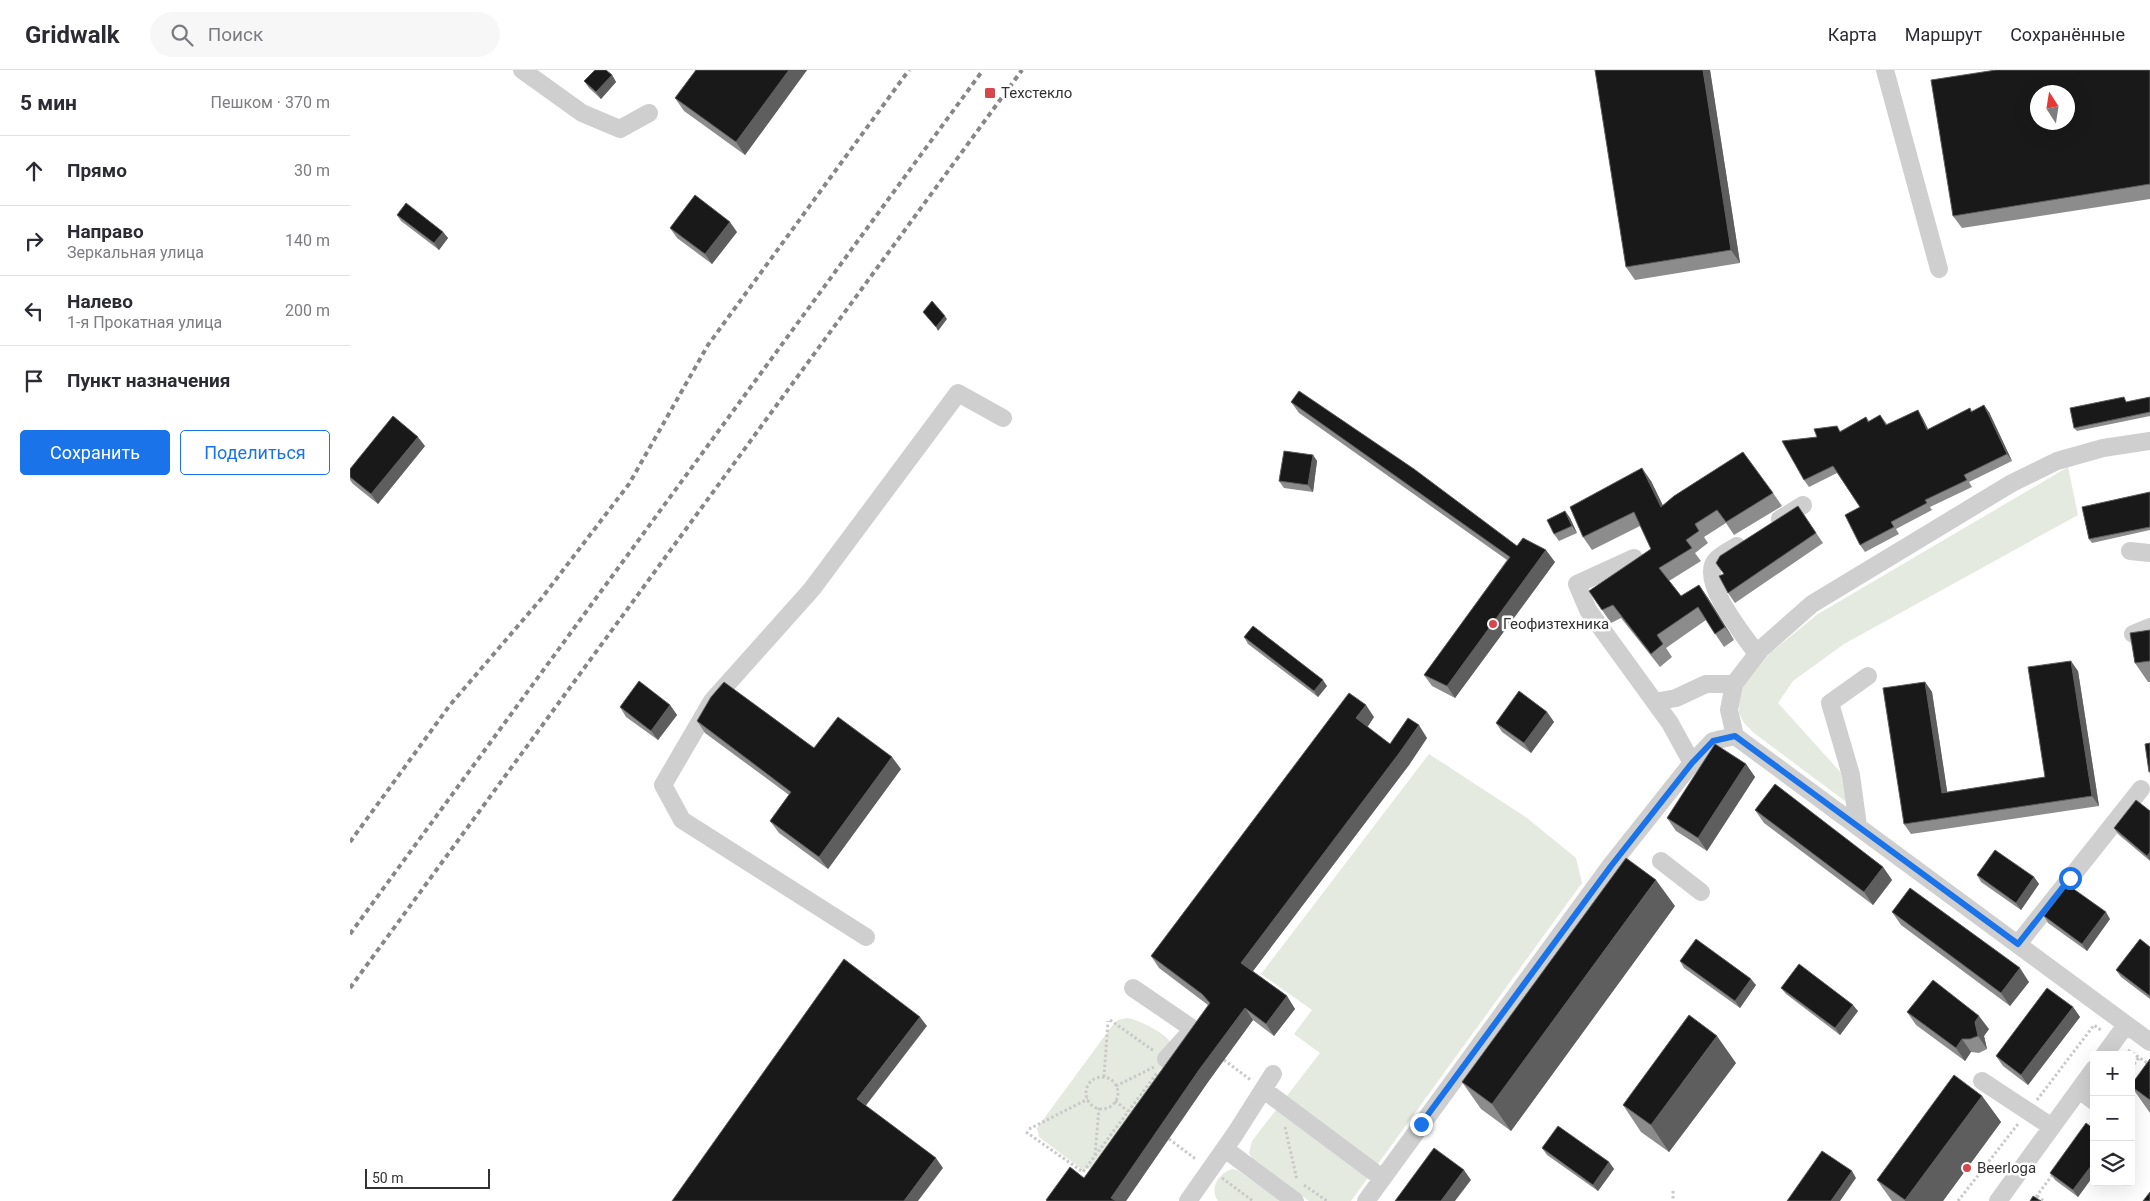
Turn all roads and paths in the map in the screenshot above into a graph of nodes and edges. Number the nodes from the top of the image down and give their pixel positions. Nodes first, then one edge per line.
1 (522, 70) edge
2 (1885, 70) edge
3 (649, 113) dead end
4 (1939, 269) dead end
5 (1002, 418) dead end
6 (2150, 441) edge
7 (1803, 505) dead end
8 (2130, 551) dead end
9 (2150, 553) edge
10 (1634, 558) edge
11 (2150, 627) edge
12 (2133, 634) edge
13 (1757, 654) junction
14 (1868, 676) dead end
15 (1734, 684) junction
16 (1655, 702) junction
17 (1735, 736) junction
18 (1692, 763) junction
19 (2141, 788) dead end
20 (1858, 826) junction
21 (1661, 862) dead end
22 (1701, 892) dead end
23 (866, 937) dead end
24 (2018, 944) junction
25 (1133, 988) dead end
26 (2126, 1025) junction
27 (2115, 1040) junction
28 (2150, 1042) edge
29 (2107, 1051) edge
30 (2139, 1057) junction
31 (1224, 1060) dead end
32 (1165, 1061) junction
33 (2135, 1062) edge
34 (2150, 1065) edge
35 (1274, 1074) dead end
36 (2090, 1075) edge
37 (1104, 1077) junction
38 (1982, 1081) dead end
39 (1116, 1086) junction
40 (1264, 1090) junction
41 (2079, 1090) junction
42 (2090, 1098) edge
43 (1088, 1099) junction
44 (1115, 1101) junction
45 (1279, 1102) junction
46 (1099, 1108) junction
47 (1128, 1111) junction
48 (2028, 1112) junction
49 (2090, 1124) edge
50 (2052, 1127) junction
51 (2082, 1134) edge
52 (1224, 1148) junction
53 (1095, 1155) junction
54 (2054, 1173) edge
55 (1382, 1178) junction
56 (1297, 1180) dead end
57 (1673, 1191) dead end
58 (2037, 1196) junction
59 (1192, 1200) edge
60 (1295, 1201) edge
61 (1366, 1201) edge
62 (1674, 1201) edge
63 (1958, 1201) edge
64 (1998, 1201) edge
65 (2033, 1201) edge
66 (2044, 1201) edge

1 - 3 street
2 - 4 street
5 - 23 street
6 - 13 street
7 - 13 street
8 - 9 street
10 - 16 street
11 - 12 street
13 - 15 street
14 - 20 street
15 - 16 street
15 - 17 street
16 - 18 street
17 - 18 street
17 - 20 street
18 - 55 street
19 - 24 street
20 - 24 street
21 - 22 street
24 - 26 street
25 - 32 street
26 - 27 street
26 - 28 street
27 - 29 street
27 - 30 path
27 - 48 path
30 - 33 path
30 - 34 path
31 - 40 path
32 - 37 path
32 - 39 path
32 - 47 path
35 - 40 street
36 - 41 street
37 - 39 path
37 - 43 path
38 - 48 street
39 - 44 path
40 - 45 street
40 - 52 street
41 - 42 street
41 - 50 street
43 - 46 path
43 - 53 path
44 - 46 path
44 - 47 path
45 - 55 street
45 - 56 path
46 - 53 path
47 - 53 path
48 - 50 street
48 - 63 path
49 - 51 path
50 - 64 street
52 - 59 street
52 - 60 street
54 - 58 path
55 - 61 street
57 - 62 path
58 - 65 path
58 - 66 path

